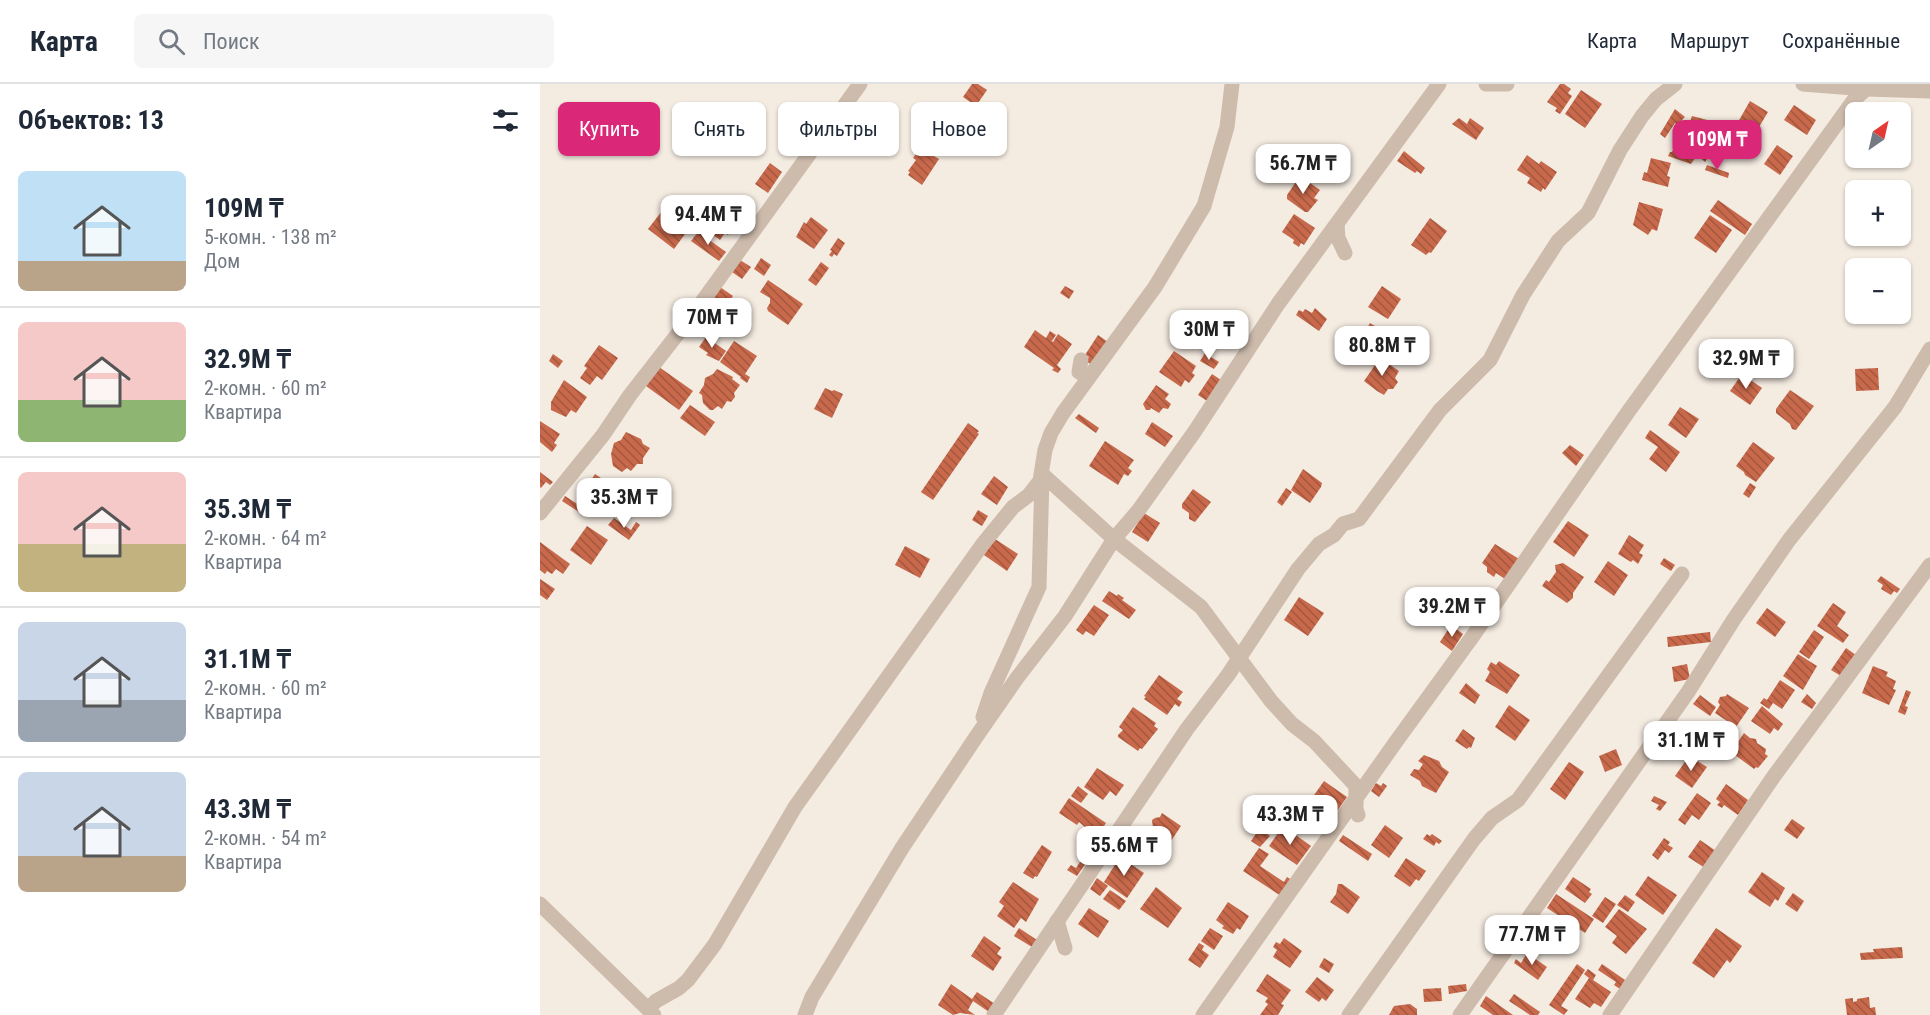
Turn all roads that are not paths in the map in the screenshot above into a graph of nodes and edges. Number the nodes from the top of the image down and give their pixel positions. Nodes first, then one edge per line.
1 (860, 84) edge
2 (1232, 84) edge
3 (1438, 84) edge
4 (1486, 84) edge
5 (1507, 84) edge
6 (1675, 84) edge
7 (1803, 84) edge
8 (1866, 89) junction
9 (1930, 91) edge
10 (1337, 225) junction
11 (1345, 253) dead end
12 (1930, 349) edge
13 (1082, 360) dead end
14 (1088, 377) junction
15 (1042, 474) junction
16 (540, 513) edge
17 (1114, 538) junction
18 (1930, 565) edge
19 (1682, 574) dead end
20 (1240, 657) junction
21 (976, 737) junction
22 (1357, 797) junction
23 (1358, 815) dead end
24 (540, 904) edge
25 (1057, 921) junction
26 (1065, 948) dead end
27 (651, 1012) edge
28 (1463, 1013) edge
29 (805, 1015) edge
30 (994, 1015) edge
31 (1203, 1015) edge
32 (1349, 1015) edge
33 (1610, 1015) edge

1 - 16 street
2 - 14 street
3 - 10 street
4 - 5 street
6 - 20 street
7 - 8 street
8 - 9 street
8 - 22 street
10 - 11 street
10 - 17 street
12 - 28 street
13 - 14 street
14 - 15 street
15 - 17 street
15 - 21 street
15 - 27 street
17 - 20 street
17 - 21 street
18 - 33 street
19 - 32 street
20 - 22 street
20 - 25 street
21 - 29 street
22 - 23 street
22 - 31 street
24 - 27 street
25 - 26 street
25 - 30 street

